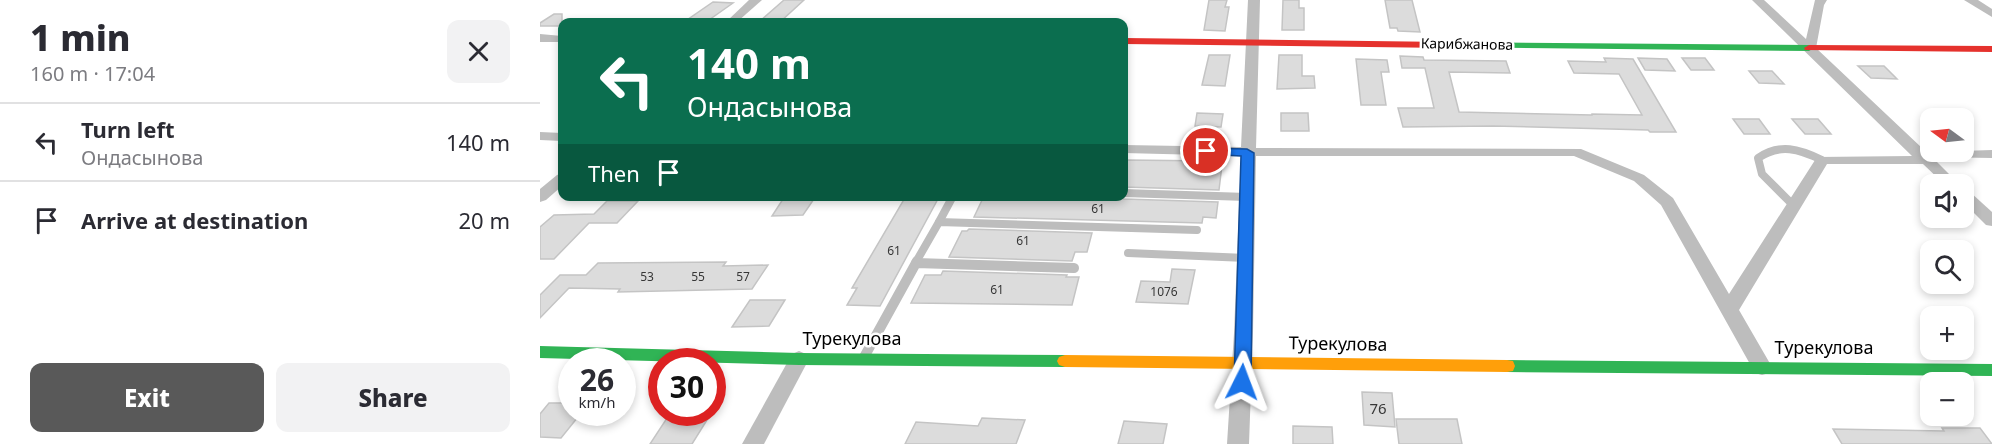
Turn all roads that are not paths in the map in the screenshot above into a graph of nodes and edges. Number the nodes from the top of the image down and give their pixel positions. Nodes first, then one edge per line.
1 (756, 0) edge
2 (1254, 0) edge
3 (1758, 0) edge
4 (1821, 0) edge
5 (1970, 0) edge
6 (1992, 14) edge
7 (736, 18) edge
8 (540, 38) edge
9 (558, 39) edge
10 (1128, 41) edge
11 (1251, 42) junction
12 (1810, 49) junction
13 (1992, 49) edge
14 (540, 136) edge
15 (558, 137) edge
16 (1128, 148) edge
17 (1247, 153) junction
18 (1992, 154) edge
19 (1920, 155) edge
20 (1974, 155) edge
21 (1920, 156) edge
22 (1822, 160) junction
23 (1928, 162) edge
24 (1941, 174) edge
25 (558, 181) edge
26 (1128, 193) edge
27 (1246, 196) junction
28 (540, 197) edge
29 (950, 201) edge
30 (1974, 204) edge
31 (1794, 206) junction
32 (1992, 221) edge
33 (939, 222) junction
34 (1197, 230) dead end
35 (1128, 253) dead end
36 (1246, 258) junction
37 (916, 263) junction
38 (1074, 268) dead end
39 (1729, 310) junction
40 (540, 352) edge
41 (799, 358) junction
42 (863, 359) junction
43 (1244, 362) junction
44 (1762, 367) junction
45 (1992, 370) edge
46 (753, 444) edge
47 (1238, 444) edge

1 - 7 street
2 - 11 street
3 - 12 street
4 - 12 street
5 - 6 street
8 - 9 street
10 - 11 street, Карибжанова
11 - 12 street, Карибжанова
11 - 17 street
12 - 13 street, Карибжанова
12 - 19 street
14 - 15 street
16 - 17 street
17 - 27 street
17 - 39 street
18 - 20 street
21 - 22 street
22 - 31 street
22 - 31 lane
23 - 24 street
25 - 28 street
26 - 27 lane
27 - 36 street
29 - 33 lane
30 - 32 street
31 - 39 street
33 - 34 lane
33 - 37 lane
35 - 36 lane
36 - 43 street
37 - 38 lane
37 - 42 lane
39 - 44 street
40 - 41 street, Турекулова
41 - 42 street, Турекулова
41 - 46 street
42 - 43 street, Турекулова
43 - 44 street, Турекулова
43 - 47 street
44 - 45 street, Турекулова

